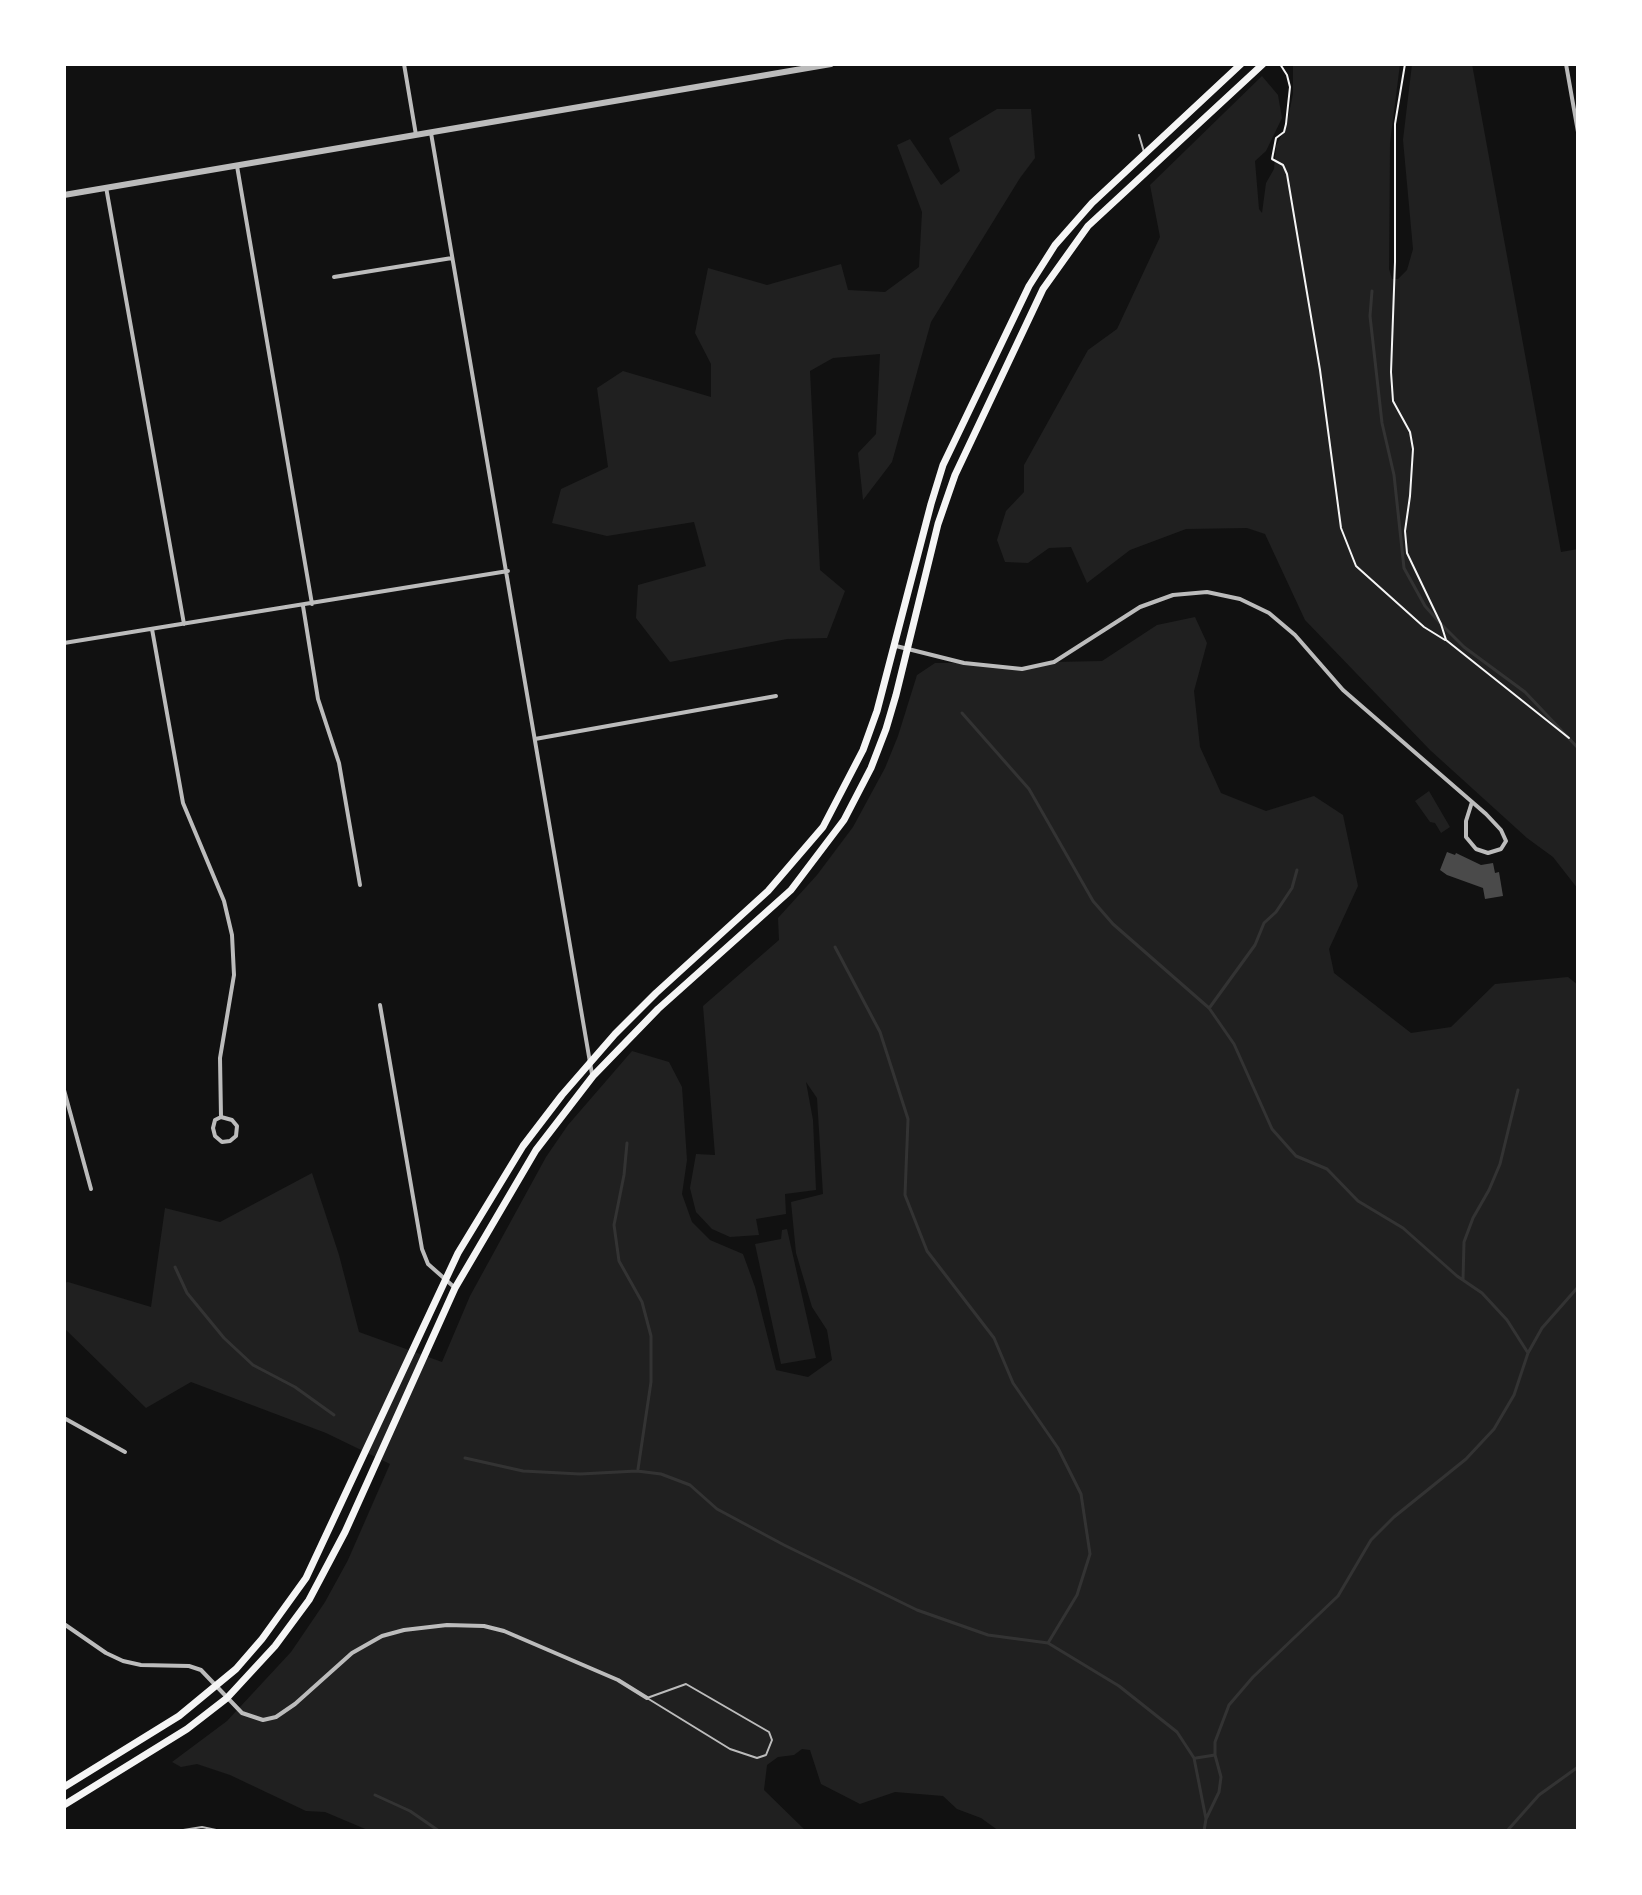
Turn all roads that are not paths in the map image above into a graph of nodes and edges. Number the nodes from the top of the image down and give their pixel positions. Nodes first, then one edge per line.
1 (404, 64) edge
2 (831, 64) edge
3 (1241, 64) edge
4 (1263, 64) edge
5 (1566, 64) edge
6 (1578, 132) edge
7 (431, 133) junction
8 (416, 135) junction
9 (1139, 135) dead end
10 (1145, 153) junction
11 (1154, 164) junction
12 (237, 166) junction
13 (106, 187) junction
14 (64, 195) edge
15 (452, 258) junction
16 (334, 277) dead end
17 (508, 571) junction
18 (312, 604) junction
19 (303, 606) junction
20 (184, 624) junction
21 (152, 629) junction
22 (64, 643) edge
23 (893, 645) junction
24 (908, 648) junction
25 (776, 696) dead end
26 (535, 739) junction
27 (1472, 802) junction
28 (360, 885) dead end
29 (380, 1005) dead end
30 (590, 1060) junction
31 (593, 1076) junction
32 (64, 1090) edge
33 (221, 1117) junction
34 (91, 1189) dead end
35 (445, 1280) junction
36 (455, 1288) junction
37 (64, 1418) edge
38 (125, 1452) dead end
39 (64, 1624) edge
40 (217, 1686) junction
41 (227, 1698) junction
42 (647, 1698) junction
43 (64, 1787) edge
44 (64, 1805) edge
45 (177, 1831) edge
46 (221, 1831) edge

1 - 8 street
2 - 7 street
3 - 10 main road
4 - 11 main road
5 - 6 street
7 - 8 street
7 - 15 street
8 - 12 street
9 - 10 lane
10 - 11 main road
10 - 23 main road
11 - 24 main road
12 - 13 street
12 - 18 street
13 - 14 street
13 - 20 street
15 - 16 street
15 - 17 street
17 - 18 street
17 - 26 street
18 - 19 street
19 - 20 street
19 - 28 street
20 - 21 street
21 - 22 street
21 - 33 street
23 - 24 street
23 - 30 main road
24 - 27 street
24 - 31 main road
25 - 26 street
26 - 30 street
27 - 27 street
29 - 35 street
30 - 31 street
30 - 35 main road
31 - 36 main road
32 - 34 street
33 - 33 street
35 - 36 street
35 - 40 main road
36 - 41 main road
37 - 38 street
39 - 40 street
40 - 41 street
40 - 43 main road
41 - 42 street
41 - 44 main road
42 - 42 lane
45 - 46 lane

